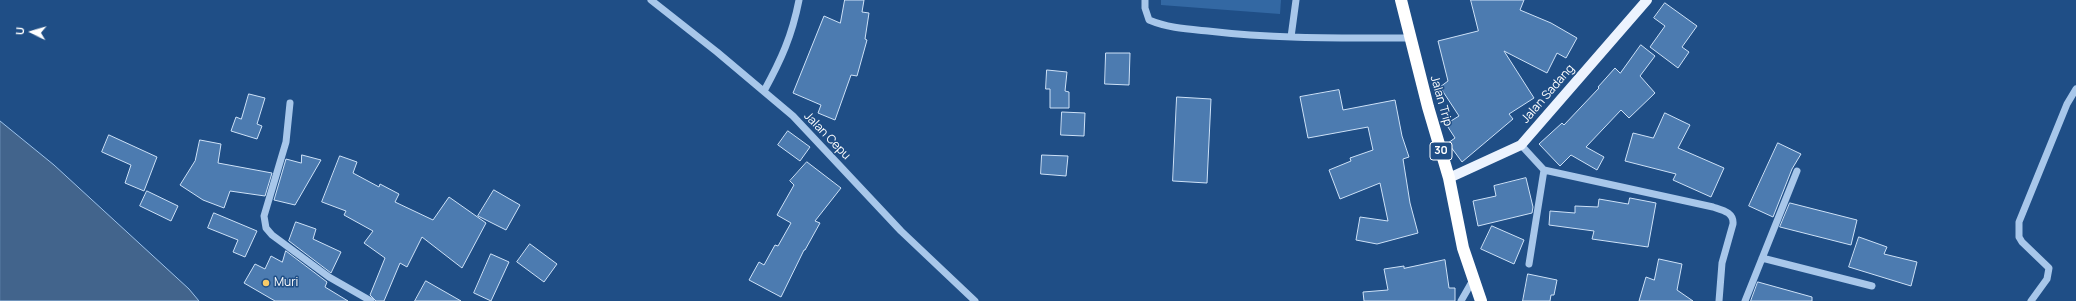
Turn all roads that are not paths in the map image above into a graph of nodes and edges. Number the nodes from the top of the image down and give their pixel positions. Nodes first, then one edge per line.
1 (651, 0) edge
2 (800, 0) edge
3 (1145, 0) edge
4 (1296, 0) edge
5 (1401, 0) edge
6 (1647, 0) edge
7 (1291, 37) junction
8 (1409, 38) junction
9 (2076, 88) edge
10 (764, 92) junction
11 (290, 103) dead end
12 (1521, 145) junction
13 (1544, 170) junction
14 (1797, 171) dead end
15 (1449, 178) junction
16 (1762, 258) junction
17 (1529, 264) dead end
18 (1473, 280) junction
19 (1872, 286) dead end
20 (371, 301) edge
21 (975, 301) edge
22 (1461, 301) edge
23 (1481, 301) edge
24 (1719, 301) edge
25 (1745, 301) edge
26 (2030, 301) edge

1 - 10 street, Jalan Cepu
2 - 10 street
3 - 7 street
4 - 7 street
5 - 8 highway, Jalan Trip / 30
6 - 12 main road, Jalan Sadang
7 - 8 street
8 - 15 highway, Jalan Trip / 30
9 - 26 street
10 - 21 street, Jalan Cepu
11 - 20 street
12 - 13 street
12 - 15 main road, Jalan Sadang
13 - 17 street
13 - 24 street
14 - 16 street
15 - 18 highway, Jalan Trip / 30
16 - 19 street
16 - 25 street
18 - 22 street
18 - 23 highway, Jalan Trip / 30

